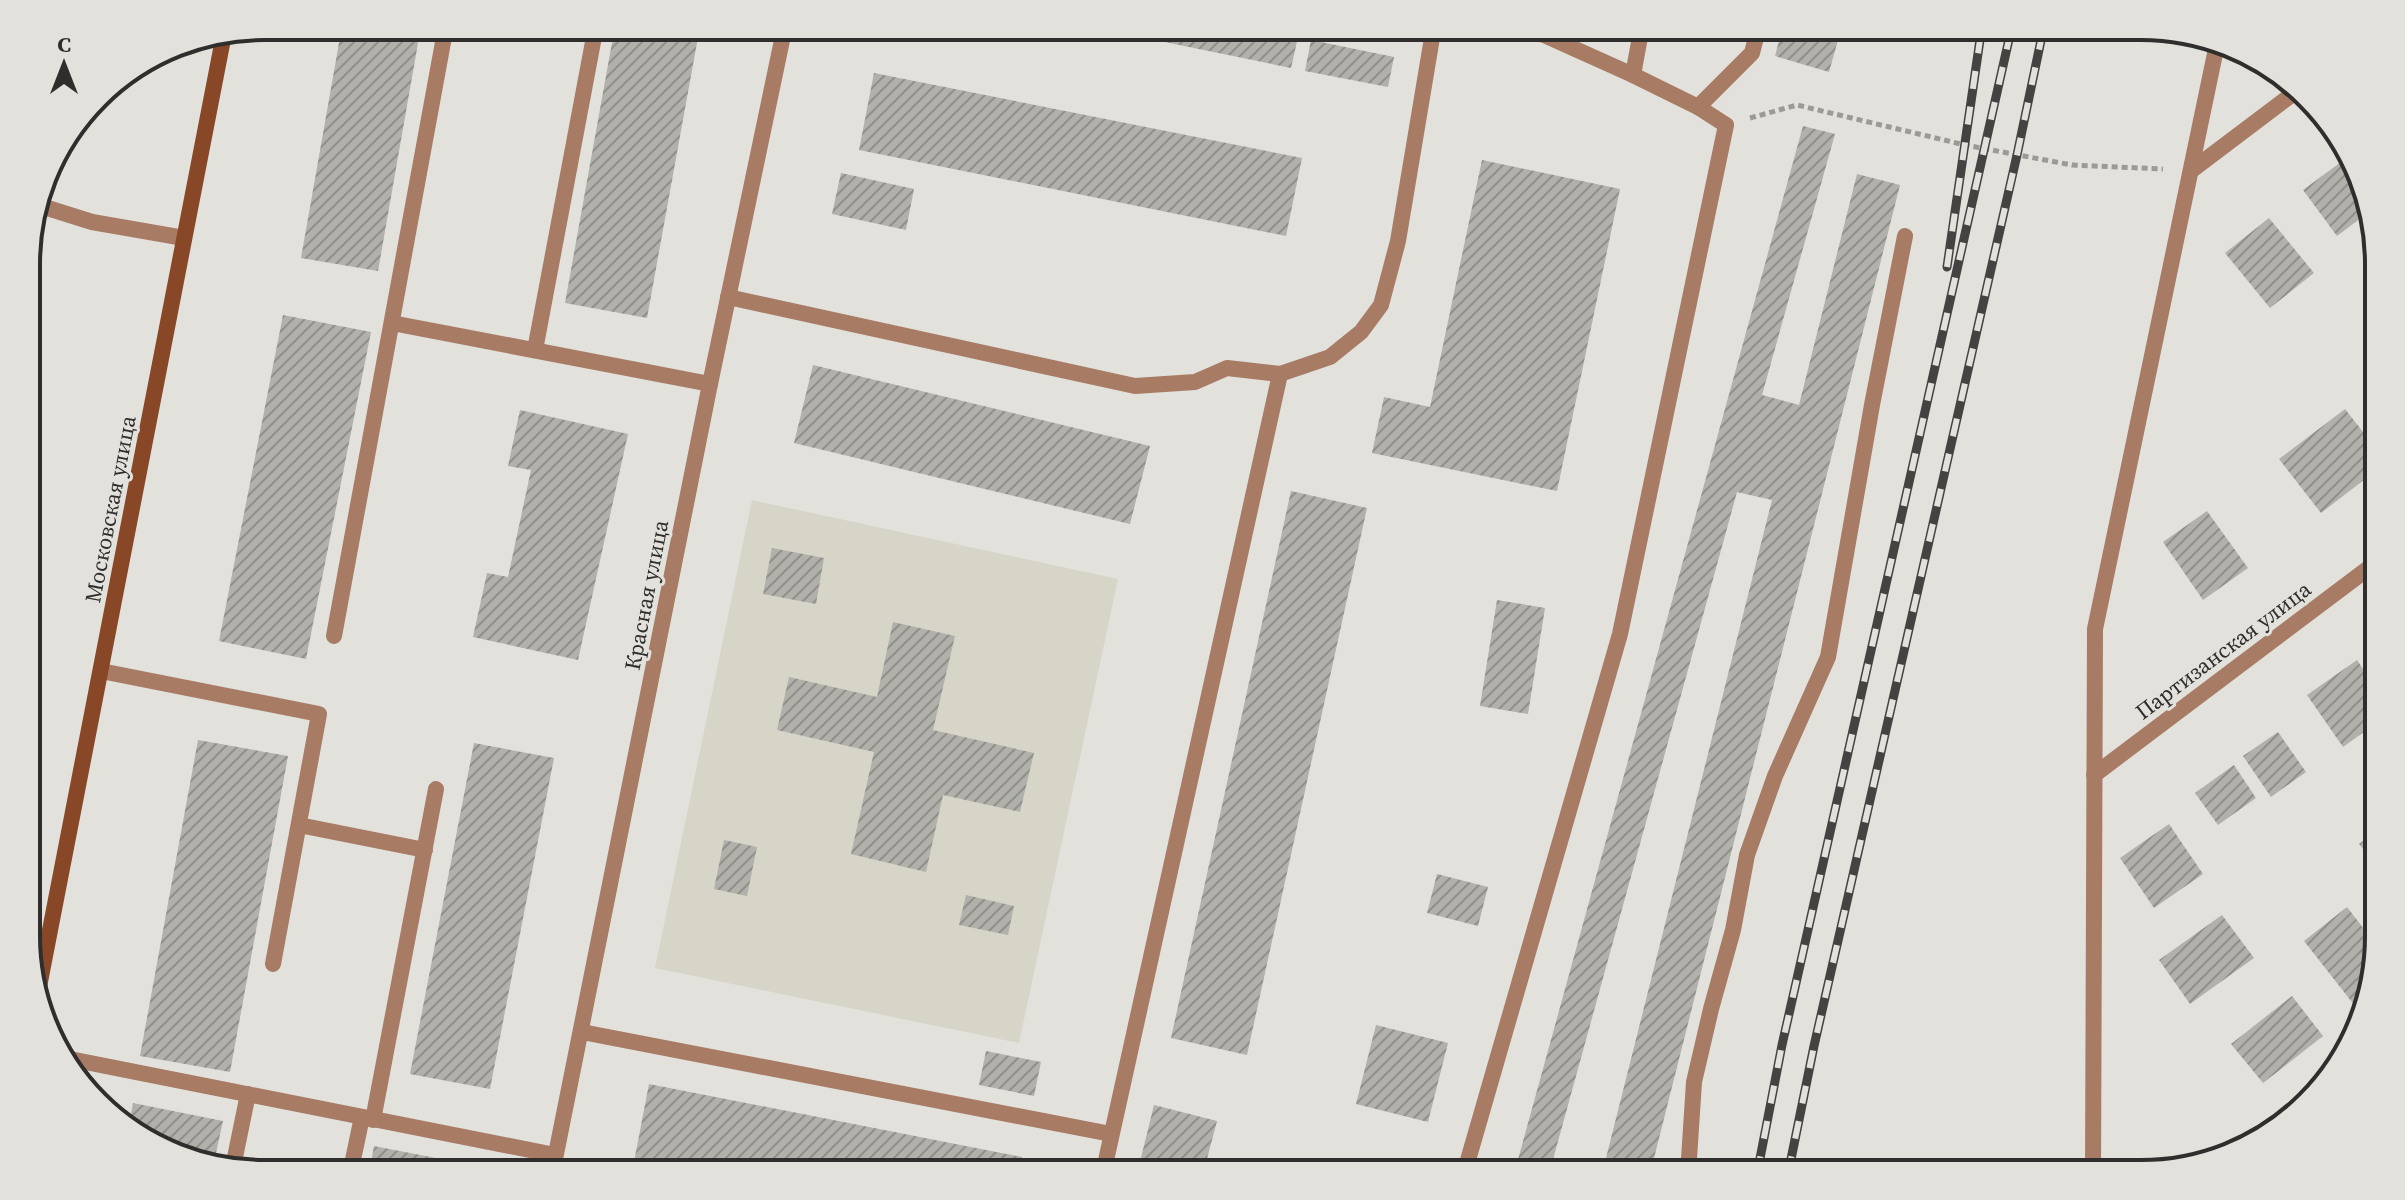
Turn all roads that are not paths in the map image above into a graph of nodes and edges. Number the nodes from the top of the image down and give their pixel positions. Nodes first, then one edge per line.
1 (443, 40) edge
2 (593, 40) edge
3 (782, 40) edge
4 (1432, 40) edge
5 (1555, 40) edge
6 (1639, 40) edge
7 (1755, 40) edge
8 (222, 44) edge
9 (2215, 53) edge
10 (1633, 75) junction
11 (2289, 96) edge
12 (1698, 107) junction
13 (2192, 170) junction
14 (47, 208) edge
15 (1905, 236) dead end
16 (184, 238) junction
17 (728, 297) junction
18 (392, 323) junction
19 (535, 350) junction
20 (1280, 374) junction
21 (710, 384) junction
22 (2365, 571) edge
23 (334, 636) dead end
24 (101, 671) junction
25 (2094, 775) junction
26 (436, 789) dead end
27 (299, 825) junction
28 (425, 850) junction
29 (273, 964) dead end
30 (43, 969) edge
31 (582, 1032) junction
32 (78, 1061) edge
33 (248, 1094) junction
34 (368, 1118) junction
35 (1111, 1134) junction
36 (555, 1155) junction
37 (235, 1158) edge
38 (354, 1160) edge
39 (554, 1160) edge
40 (1106, 1160) edge
41 (1468, 1160) edge
42 (1689, 1160) edge
43 (2093, 1160) edge

1 - 18 street
2 - 19 street
3 - 17 street, Красная улица
4 - 20 street
5 - 10 street
6 - 10 street
7 - 12 street
8 - 16 main road, Московская улица
9 - 13 street
10 - 12 street
11 - 13 street
12 - 41 street
13 - 25 street
14 - 16 street
15 - 42 street
16 - 24 main road, Московская улица
17 - 20 street
17 - 21 street, Красная улица
18 - 19 street
18 - 23 street
19 - 21 street
20 - 35 street
21 - 31 street, Красная улица
22 - 25 street, Партизанская улица
24 - 27 street
24 - 30 main road, Московская улица
25 - 43 street
26 - 28 street
27 - 28 street
27 - 29 street
28 - 34 street
31 - 35 street
31 - 36 street, Красная улица
32 - 33 street
33 - 34 street
33 - 37 street
34 - 36 street
34 - 38 street
35 - 40 street
36 - 39 street, Красная улица

